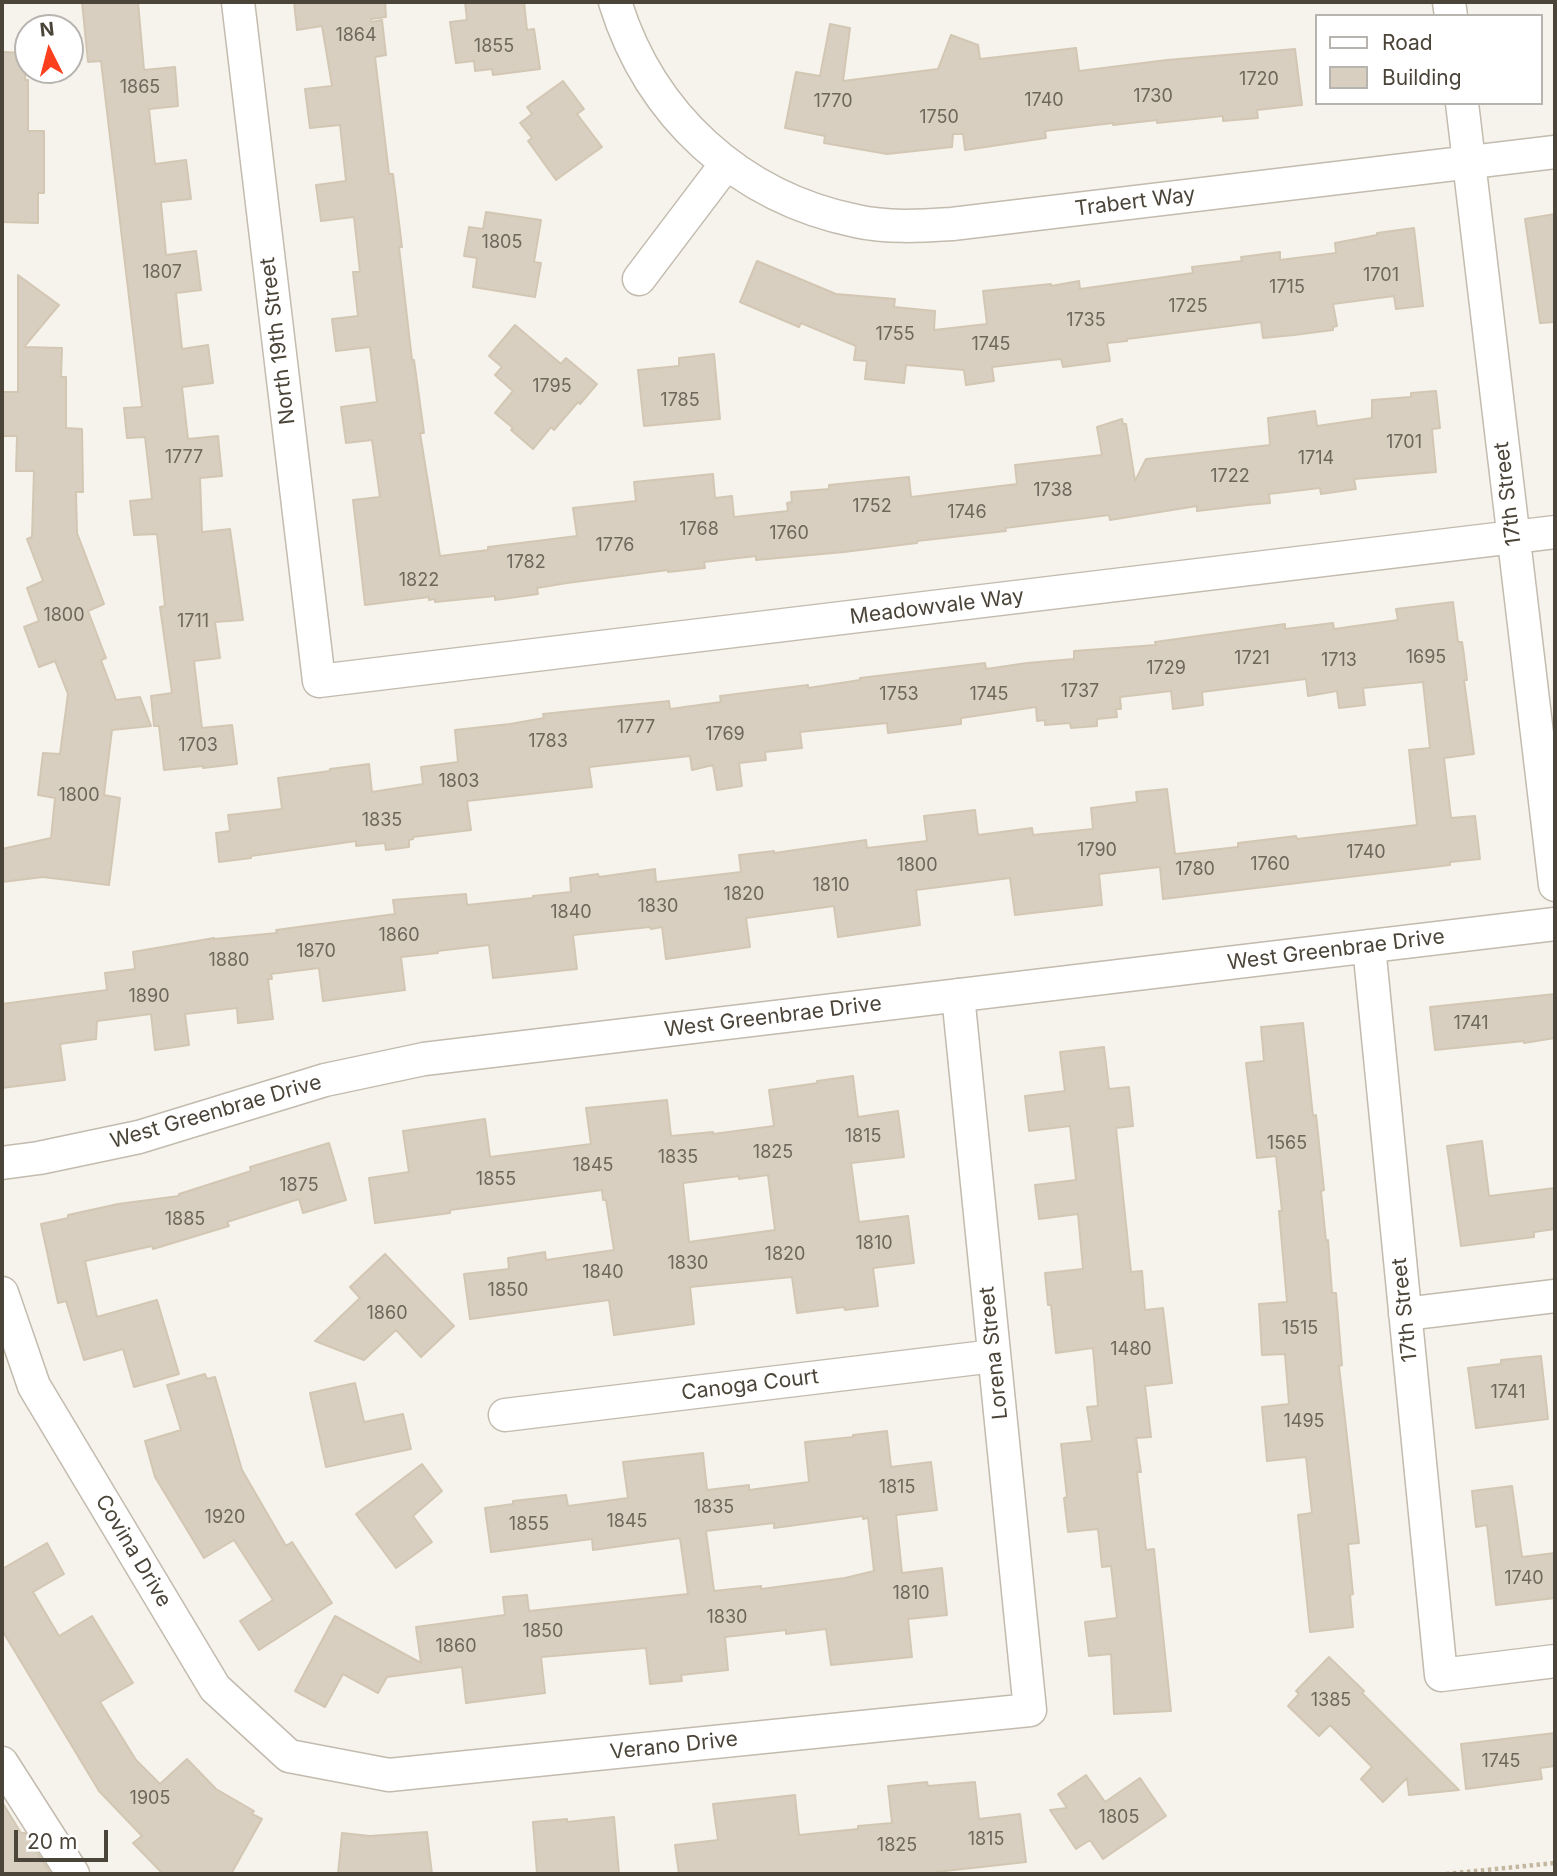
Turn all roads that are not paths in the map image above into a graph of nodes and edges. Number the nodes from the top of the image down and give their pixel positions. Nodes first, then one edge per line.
1 (237, 2) edge
2 (615, 2) edge
3 (1462, 105) edge
4 (1555, 152) edge
5 (1469, 163) junction
6 (726, 164) junction
7 (639, 279) dead end
8 (1555, 533) edge
9 (1514, 537) junction
10 (319, 681) joint
11 (1555, 885) edge
12 (1555, 923) edge
13 (1368, 946) junction
14 (958, 995) junction
15 (2, 1163) edge
16 (2, 1293) edge
17 (1555, 1296) edge
18 (1405, 1314) junction
19 (994, 1356) junction
20 (505, 1415) dead end
21 (1555, 1661) edge
22 (1030, 1710) joint
23 (320, 1762) joint
24 (2, 1763) edge
25 (73, 1874) edge

1 - 10 street, North 19th Street
2 - 6 street, Trabert Way
3 - 5 street, 17th Street
4 - 5 street, Trabert Way
5 - 6 street, Trabert Way
5 - 9 street, 17th Street
6 - 7 street
8 - 9 street, Meadowvale Way
9 - 10 street, Meadowvale Way
9 - 11 street, 17th Street
12 - 13 street, West Greenbrae Drive
13 - 14 street, West Greenbrae Drive
13 - 18 street, 17th Street
14 - 15 street, West Greenbrae Drive
14 - 19 street, Lorena Street
16 - 23 street, Covina Drive
17 - 18 street
18 - 21 street, 17th Street
19 - 20 street, Canoga Court
19 - 22 street, Lorena Street
22 - 23 street, Verano Drive
24 - 25 street

